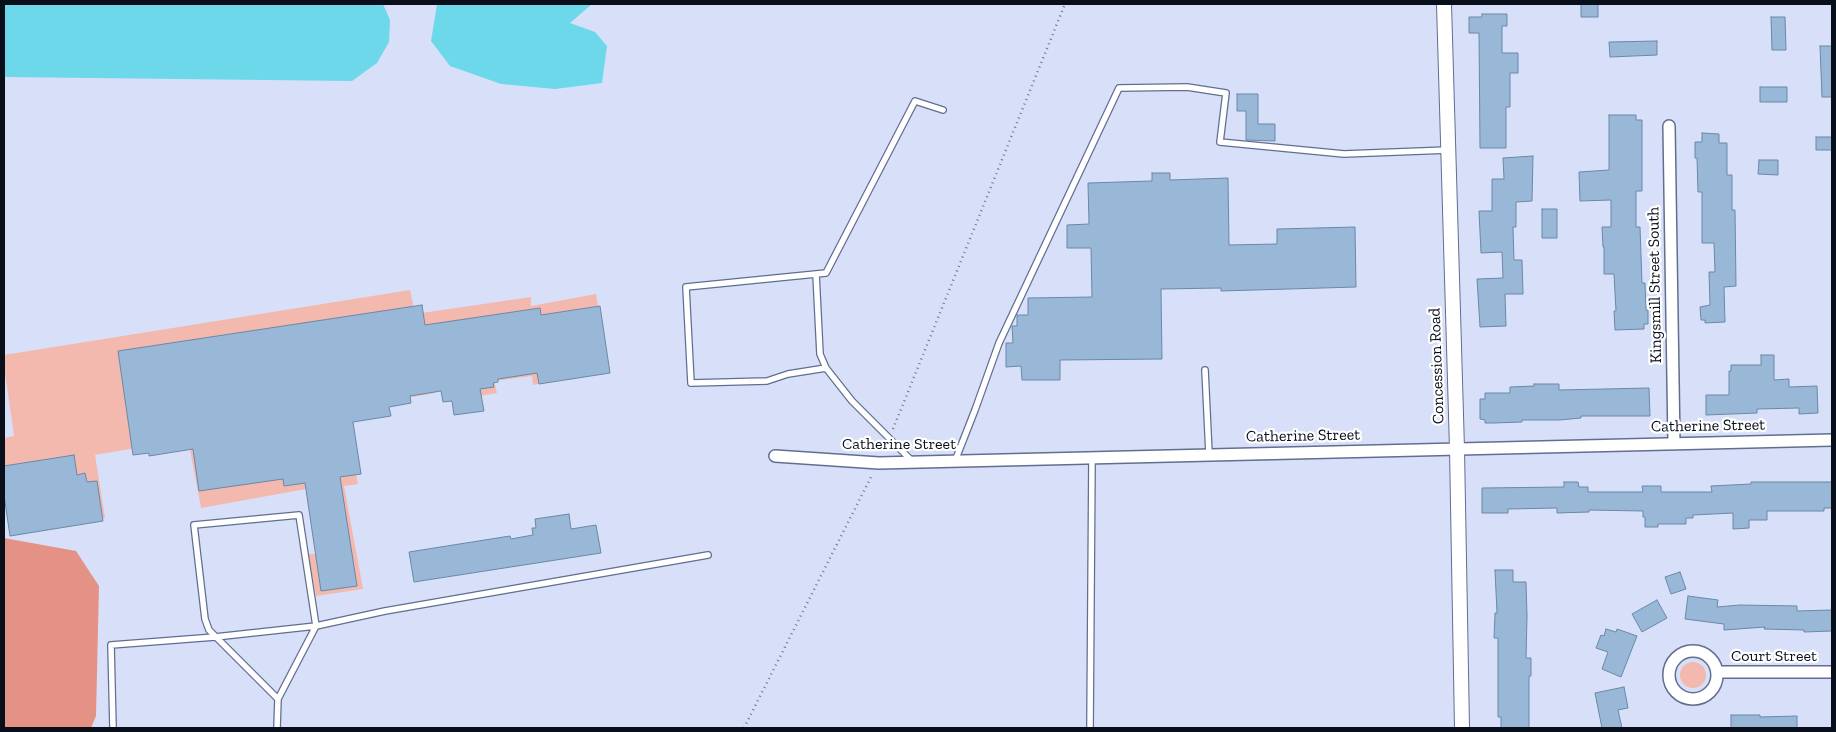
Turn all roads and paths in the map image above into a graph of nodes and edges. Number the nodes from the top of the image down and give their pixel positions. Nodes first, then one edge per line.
1 (1065, 4) edge
2 (1444, 4) edge
3 (943, 110) dead end
4 (1669, 126) dead end
5 (1448, 150) junction
6 (816, 274) junction
7 (826, 368) junction
8 (1206, 370) dead end
9 (889, 439) junction
10 (1832, 440) edge
11 (1674, 444) junction
12 (1456, 449) junction
13 (1209, 454) junction
14 (775, 456) dead end
15 (1092, 457) junction
16 (955, 461) junction
17 (879, 462) junction
18 (913, 462) junction
19 (708, 555) dead end
20 (316, 626) junction
21 (215, 637) junction
22 (1716, 672) junction
23 (1832, 672) edge
24 (278, 699) junction
25 (113, 728) edge
26 (277, 728) edge
27 (744, 728) edge
28 (1090, 728) edge
29 (1462, 728) edge

1 - 9 path
2 - 5 street, Concession Road
3 - 6 lane
4 - 11 street, Kingsmill Street South
5 - 12 street, Concession Road
5 - 16 lane
6 - 7 lane
6 - 7 lane
7 - 9 lane
8 - 13 lane
9 - 18 lane
10 - 11 street, Catherine Street
11 - 12 street, Catherine Street
12 - 13 street, Catherine Street
12 - 29 street, Concession Road
13 - 15 street, Catherine Street
14 - 17 street, Catherine Street
15 - 16 street, Catherine Street
15 - 28 lane
16 - 18 street, Catherine Street
17 - 18 street, Catherine Street
17 - 27 path
19 - 20 lane
20 - 21 lane
20 - 21 lane
20 - 24 lane
21 - 24 lane
21 - 25 lane
22 - 22 street, Court Street
22 - 23 street, Court Street
24 - 26 lane

